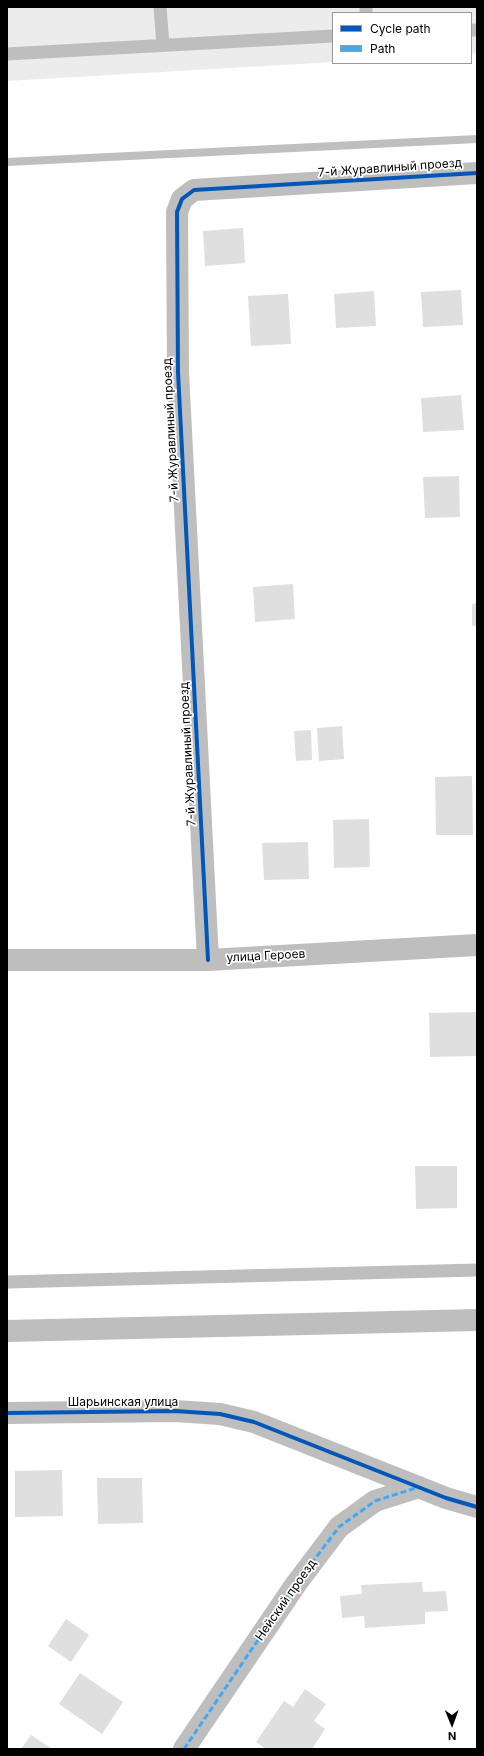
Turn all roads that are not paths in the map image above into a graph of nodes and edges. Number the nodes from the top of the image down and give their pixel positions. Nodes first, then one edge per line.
1 (160, 7) edge
2 (332, 36) edge
3 (163, 45) junction
4 (7, 54) edge
5 (477, 173) edge
6 (477, 945) edge
7 (7, 960) edge
8 (208, 960) junction
9 (477, 1270) edge
10 (7, 1282) edge
11 (477, 1320) edge
12 (7, 1331) edge
13 (7, 1413) edge
14 (419, 1487) junction
15 (477, 1507) edge
16 (184, 1749) edge

1 - 3 lane
2 - 3 lane
3 - 4 lane
5 - 8 street, 7-й Журавлиный проезд
6 - 8 street, улица Героев
7 - 8 street, улица Героев
9 - 10 lane
11 - 12 street
13 - 14 street, Шарьинская улица
14 - 15 street, Шарьинская улица
14 - 16 street, Нейский проезд

